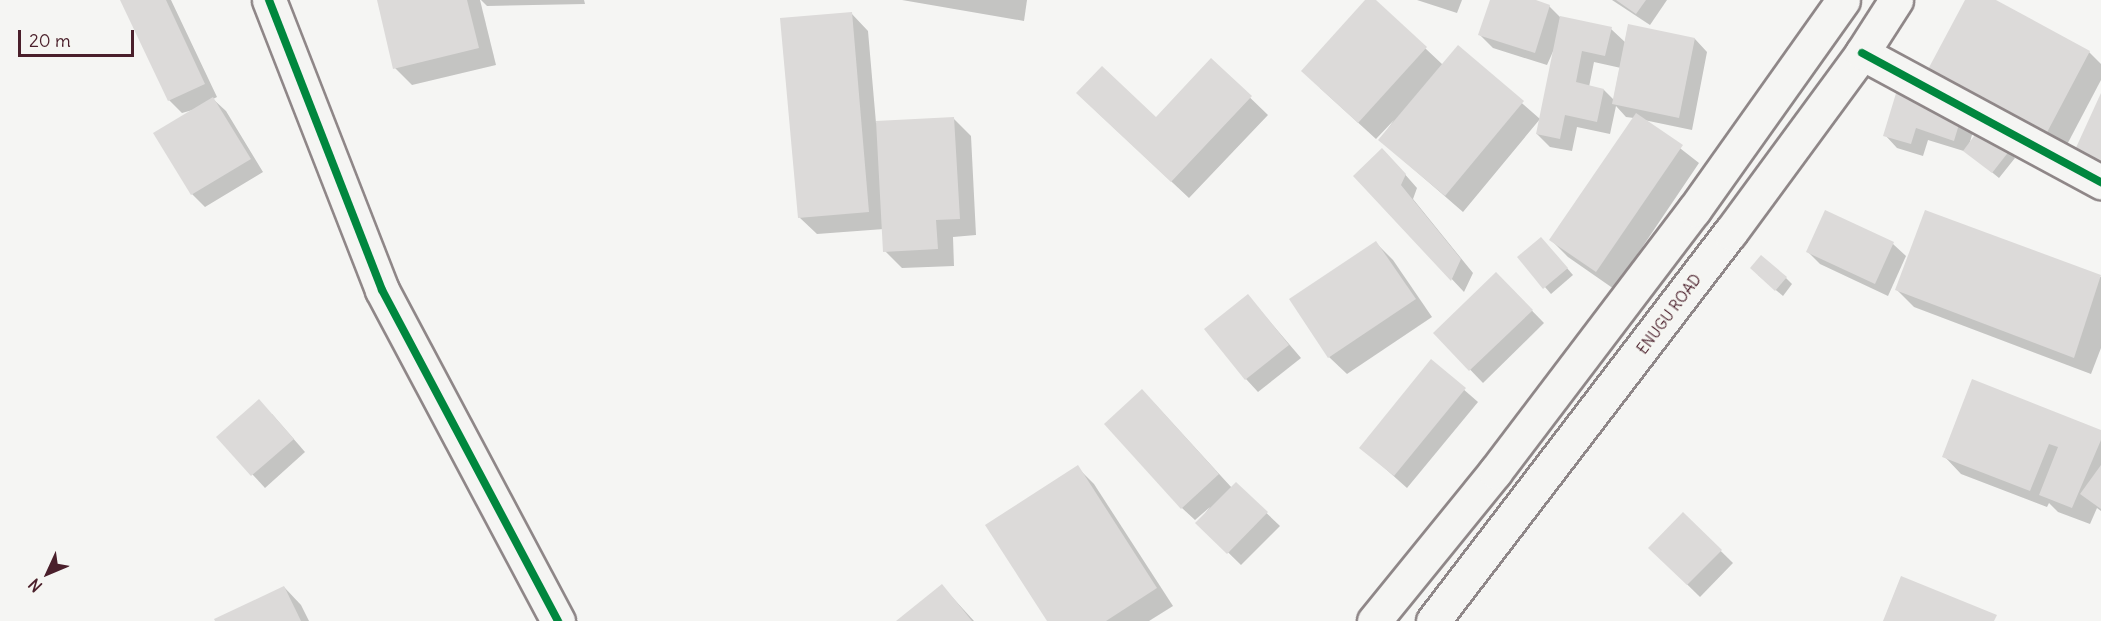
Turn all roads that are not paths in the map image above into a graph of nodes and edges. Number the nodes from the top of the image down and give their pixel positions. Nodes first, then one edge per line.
1 (269, 0) edge
2 (1843, 0) edge
3 (1896, 0) edge
4 (1862, 53) junction
5 (2101, 182) edge
6 (558, 621) edge
7 (1374, 621) edge
8 (1433, 621) edge

1 - 6 main road
2 - 7 main road
3 - 4 main road, ENUGU ROAD
4 - 5 main road
4 - 8 main road, ENUGU ROAD

